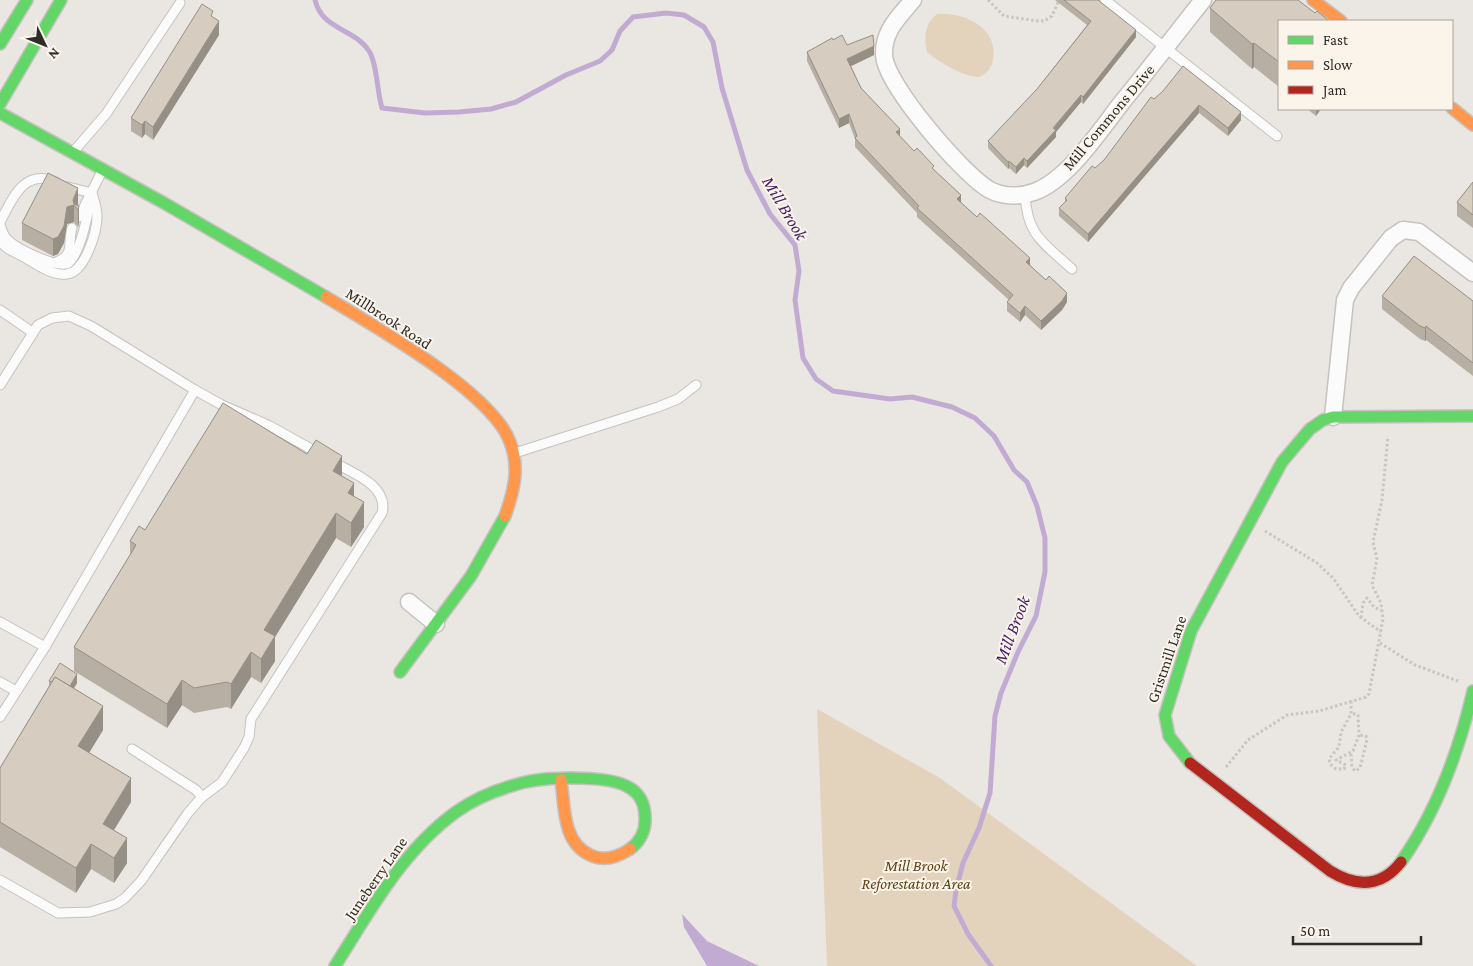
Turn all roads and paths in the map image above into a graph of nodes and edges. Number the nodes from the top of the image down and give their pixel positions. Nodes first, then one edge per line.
1 (27, 0) edge
2 (61, 0) edge
3 (913, 0) edge
4 (988, 0) edge
5 (1058, 0) edge
6 (1105, 0) edge
7 (1203, 0) edge
8 (1313, 0) edge
9 (180, 3) dead end
10 (1340, 20) edge
11 (0, 44) edge
12 (1166, 48) junction
13 (0, 104) edge
14 (1453, 109) edge
15 (0, 113) edge
16 (1473, 124) edge
17 (1277, 136) dead end
18 (73, 152) junction
19 (104, 168) junction
20 (92, 193) junction
21 (1025, 194) junction
22 (78, 217) edge
23 (0, 223) edge
24 (72, 228) dead end
25 (0, 238) edge
26 (51, 263) junction
27 (1072, 269) dead end
28 (1473, 273) edge
29 (0, 310) edge
30 (32, 332) junction
31 (0, 385) edge
32 (696, 385) dead end
33 (195, 390) junction
34 (1473, 416) edge
35 (1333, 417) junction
36 (1388, 440) dead end
37 (514, 453) junction
38 (1263, 530) dead end
39 (409, 602) dead end
40 (1383, 612) junction
41 (1361, 618) junction
42 (0, 622) edge
43 (436, 624) junction
44 (1381, 632) junction
45 (1380, 644) junction
46 (45, 647) junction
47 (400, 672) dead end
48 (1459, 681) dead end
49 (0, 682) edge
50 (16, 691) junction
51 (1473, 691) edge
52 (1351, 701) junction
53 (1351, 713) junction
54 (0, 717) edge
55 (1358, 735) junction
56 (132, 749) dead end
57 (1351, 754) junction
58 (1220, 774) dead end
59 (561, 780) junction
60 (202, 797) junction
61 (0, 880) edge
62 (335, 966) edge

1 - 11 street
2 - 13 street
3 - 21 street, Mill Commons Drive
4 - 5 path
6 - 12 lane
7 - 12 street, Mill Commons Drive
8 - 10 street
9 - 18 lane
12 - 17 lane
12 - 21 street, Mill Commons Drive
14 - 16 street
15 - 18 street, Millbrook Road
18 - 19 street, Millbrook Road
19 - 20 lane
19 - 37 street, Millbrook Road
20 - 22 lane
20 - 23 lane
20 - 25 lane
20 - 26 lane
21 - 27 lane
23 - 26 lane
24 - 26 lane
28 - 35 street
29 - 30 lane
30 - 31 lane
30 - 33 lane
32 - 37 lane
33 - 46 lane
33 - 60 lane
34 - 35 street, Gristmill Lane
35 - 51 street, Gristmill Lane
36 - 40 path
37 - 43 street, Millbrook Road
38 - 41 path
39 - 43 street
40 - 41 path
40 - 44 path
41 - 44 path
42 - 46 lane
43 - 47 street, Millbrook Road
44 - 45 path
45 - 48 path
45 - 52 path
46 - 50 lane
49 - 50 lane
50 - 54 lane
52 - 53 path
52 - 58 path
53 - 55 path
53 - 57 path
55 - 57 path
55 - 57 path
56 - 60 lane
59 - 59 street, Juneberry Lane
59 - 62 street, Juneberry Lane
60 - 61 lane

